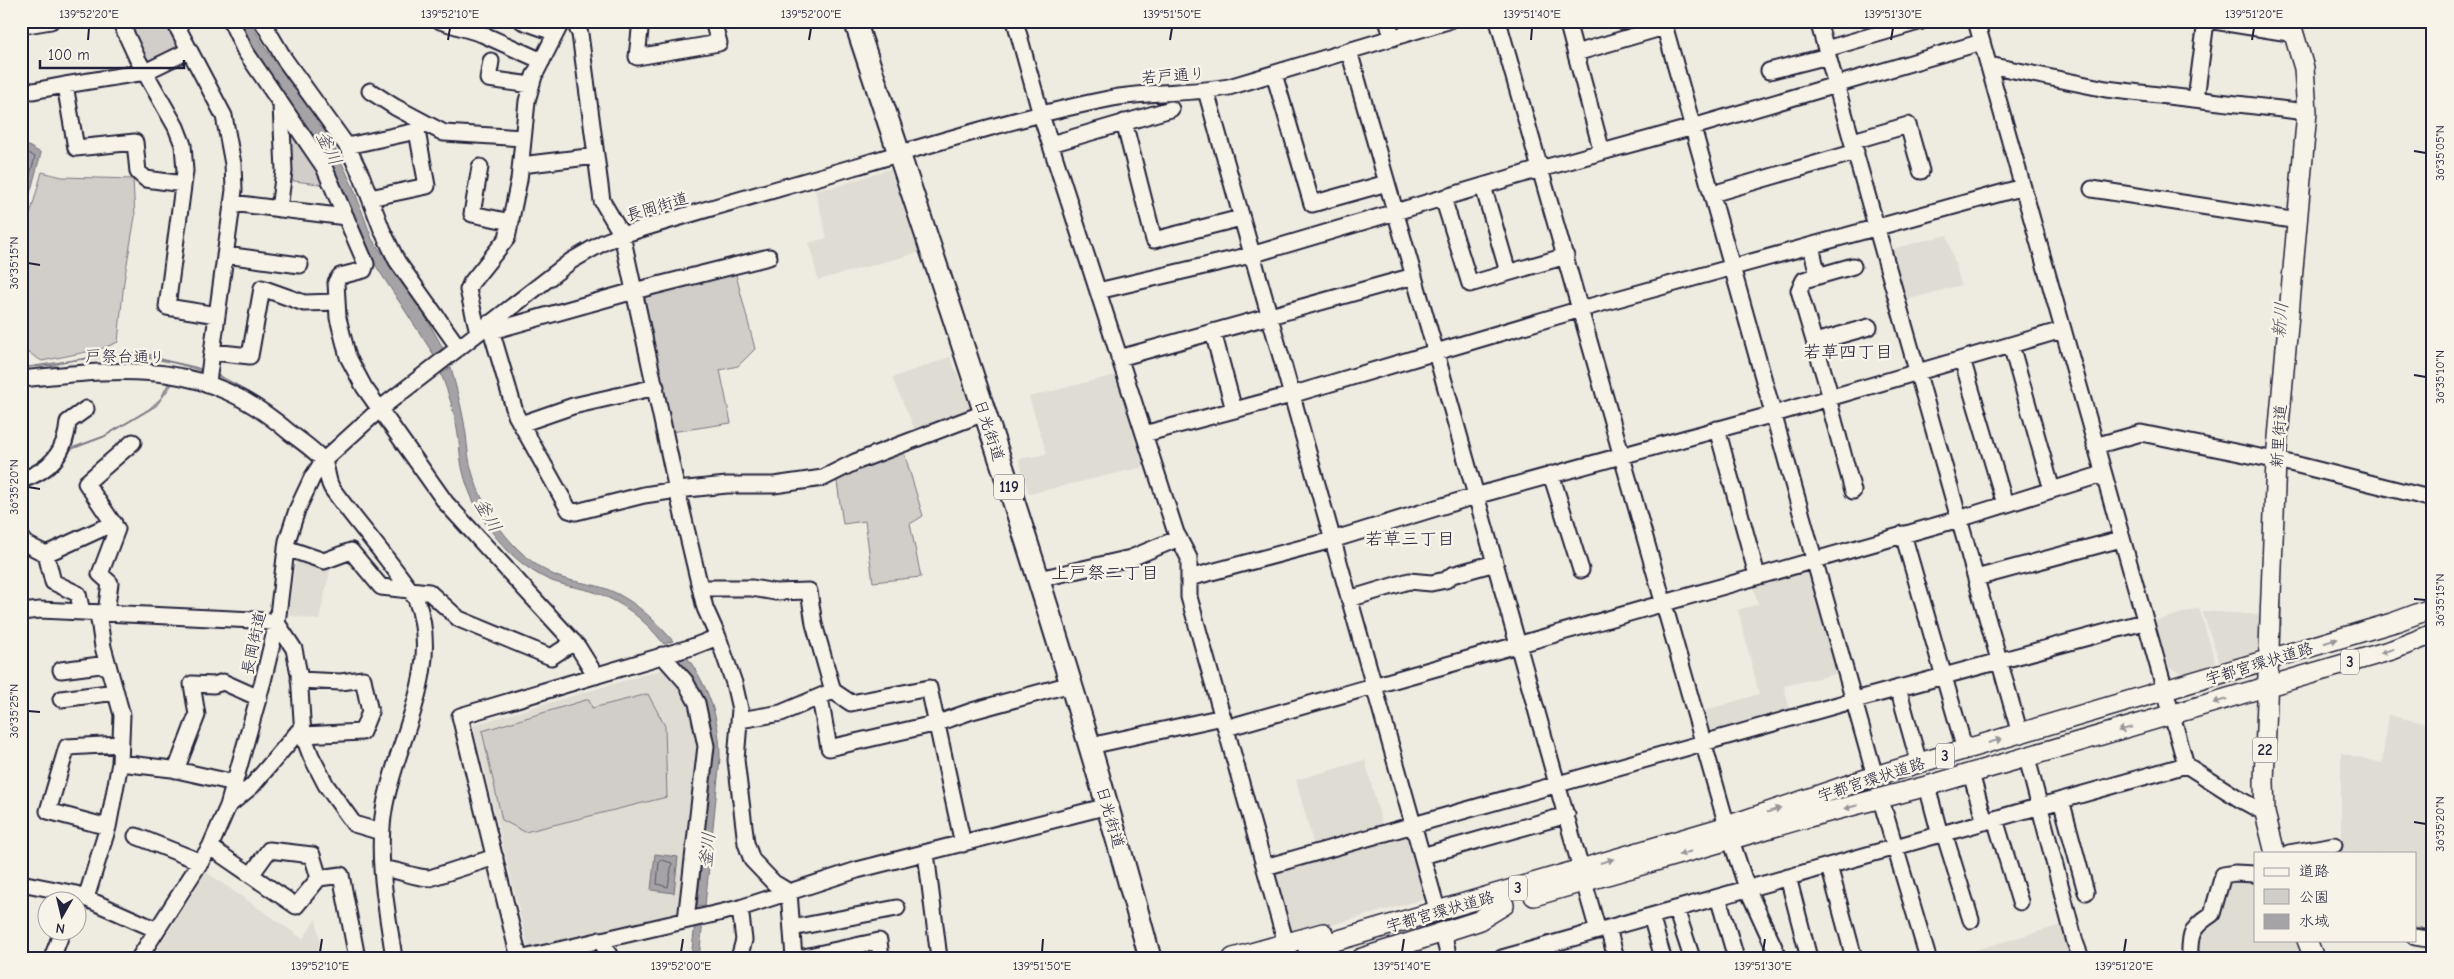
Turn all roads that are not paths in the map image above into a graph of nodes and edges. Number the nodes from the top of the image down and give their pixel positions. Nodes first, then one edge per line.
1 (51, 21) edge
2 (120, 21) edge
3 (174, 21) edge
4 (231, 21) edge
5 (262, 21) edge
6 (440, 21) edge
7 (522, 21) edge
8 (574, 21) edge
9 (640, 21) edge
10 (713, 21) edge
11 (855, 21) edge
12 (1015, 21) edge
13 (1387, 21) edge
14 (1448, 21) edge
15 (1498, 21) edge
16 (1566, 21) edge
17 (1818, 21) edge
18 (1922, 21) edge
19 (1976, 21) edge
20 (2206, 21) edge
21 (2214, 21) edge
22 (1663, 24) edge
23 (21, 26) edge
24 (559, 27) edge
25 (2292, 28) edge
26 (1393, 38) junction
27 (1982, 42) junction
28 (188, 51) junction
29 (1349, 51) junction
30 (1827, 52) junction
31 (1576, 54) junction
32 (542, 61) junction
33 (491, 62) dead end
34 (1989, 65) junction
35 (1769, 71) dead end
36 (145, 72) junction
37 (1274, 74) junction
38 (65, 85) junction
39 (531, 85) junction
40 (1838, 85) junction
41 (21, 89) edge
42 (370, 91) dead end
43 (1206, 91) junction
44 (1140, 94) junction
45 (2196, 99) junction
46 (281, 105) junction
47 (1171, 109) dead end
48 (2307, 112) junction
49 (1041, 115) junction
50 (1147, 115) junction
51 (1124, 122) junction
52 (1693, 127) junction
53 (523, 138) junction
54 (1050, 144) junction
55 (347, 146) junction
56 (1854, 147) junction
57 (1602, 152) junction
58 (899, 154) junction
59 (596, 156) junction
60 (520, 165) junction
61 (480, 166) dead end
62 (1540, 168) junction
63 (1921, 171) dead end
64 (1386, 183) junction
65 (183, 184) junction
66 (1483, 186) junction
67 (2023, 187) junction
68 (2092, 189) dead end
69 (1712, 194) junction
70 (370, 198) junction
71 (1443, 198) junction
72 (232, 203) junction
73 (278, 209) junction
74 (1395, 212) junction
75 (346, 217) junction
76 (1241, 218) junction
77 (2298, 221) junction
78 (511, 222) junction
79 (1877, 228) junction
80 (622, 235) junction
81 (1811, 246) junction
82 (1252, 254) junction
83 (225, 255) junction
84 (1566, 256) junction
85 (769, 257) dead end
86 (300, 265) dead end
87 (1853, 266) dead end
88 (1733, 268) junction
89 (1508, 272) junction
90 (1414, 276) junction
91 (1818, 276) junction
92 (634, 290) junction
93 (1098, 291) junction
94 (337, 302) junction
95 (1582, 309) junction
96 (217, 315) junction
97 (1269, 317) junction
98 (1869, 327) dead end
99 (486, 329) junction
100 (2062, 330) junction
101 (1213, 332) junction
102 (1815, 342) junction
103 (2011, 345) junction
104 (456, 350) junction
105 (212, 352) junction
106 (1436, 353) junction
107 (1119, 358) junction
108 (1962, 359) junction
109 (1917, 372) junction
110 (21, 379) edge
111 (208, 382) junction
112 (656, 387) junction
113 (1291, 395) junction
114 (1829, 398) junction
115 (381, 408) junction
116 (86, 409) dead end
117 (1234, 410) junction
118 (984, 413) junction
119 (1774, 414) junction
120 (521, 424) junction
121 (1717, 430) junction
122 (1144, 434) junction
123 (133, 442) dead end
124 (2095, 446) junction
125 (1622, 454) junction
126 (2276, 460) junction
127 (323, 461) junction
128 (1551, 474) junction
129 (2103, 474) junction
130 (21, 480) edge
131 (677, 490) junction
132 (2052, 490) junction
133 (1853, 491) dead end
134 (1475, 496) junction
135 (2433, 499) edge
136 (2005, 504) junction
137 (1959, 518) junction
138 (114, 523) junction
139 (1903, 534) junction
140 (21, 536) edge
141 (1178, 538) junction
142 (2121, 539) junction
143 (1332, 540) junction
144 (286, 548) junction
145 (46, 554) junction
146 (1814, 559) junction
147 (1494, 563) junction
148 (1581, 570) dead end
149 (1757, 576) junction
150 (1189, 578) junction
151 (1976, 578) junction
152 (1039, 580) junction
153 (700, 588) junction
154 (410, 590) junction
155 (1349, 598) junction
156 (1663, 602) junction
157 (2433, 608) edge
158 (21, 612) edge
159 (82, 612) junction
160 (102, 613) junction
161 (2144, 622) junction
162 (277, 623) junction
163 (2433, 634) edge
164 (718, 637) junction
165 (574, 642) junction
166 (1519, 644) junction
167 (662, 655) junction
168 (1999, 660) junction
169 (2268, 660) junction
170 (108, 664) junction
171 (61, 670) dead end
172 (596, 676) junction
173 (1943, 676) junction
174 (299, 680) junction
175 (1071, 684) junction
176 (1374, 685) junction
177 (2267, 687) junction
178 (1898, 688) junction
179 (2165, 691) junction
180 (116, 692) junction
181 (826, 695) junction
182 (259, 698) junction
183 (61, 699) dead end
184 (1855, 700) junction
185 (2172, 715) junction
186 (740, 720) junction
187 (938, 723) junction
188 (1224, 723) junction
189 (302, 731) junction
190 (2020, 734) junction
191 (121, 744) junction
192 (1704, 744) junction
193 (1090, 746) junction
194 (1965, 750) junction
195 (2026, 758) junction
196 (120, 763) junction
197 (1918, 764) junction
198 (2186, 765) junction
199 (176, 770) junction
200 (1971, 774) junction
201 (1875, 776) junction
202 (235, 783) junction
203 (1558, 786) junction
204 (1927, 786) junction
205 (1881, 800) junction
206 (2061, 800) junction
207 (228, 806) junction
208 (1108, 806) junction
209 (2040, 806) junction
210 (2266, 813) junction
211 (1567, 815) junction
212 (1990, 820) junction
213 (1413, 824) junction
214 (108, 827) junction
215 (381, 832) junction
216 (1729, 833) junction
217 (1942, 834) junction
218 (136, 836) dead end
219 (963, 844) junction
220 (2334, 845) dead end
221 (210, 847) junction
222 (1895, 848) junction
223 (2275, 852) edge
224 (2295, 852) edge
225 (926, 853) junction
226 (1422, 856) junction
227 (495, 857) junction
228 (200, 862) junction
229 (1829, 866) junction
230 (1265, 868) junction
231 (382, 869) junction
232 (2254, 874) edge
233 (251, 875) junction
234 (1583, 876) junction
235 (1788, 877) junction
236 (319, 878) junction
237 (21, 883) edge
238 (1747, 888) junction
239 (55, 892) edge
240 (81, 892) edge
241 (789, 892) junction
242 (2086, 892) dead end
243 (1718, 897) junction
244 (1480, 899) junction
245 (88, 902) edge
246 (1435, 902) junction
247 (2020, 902) dead end
248 (1504, 905) junction
249 (740, 908) junction
250 (896, 908) dead end
251 (1676, 908) junction
252 (1651, 916) junction
253 (686, 920) junction
254 (1971, 920) dead end
255 (792, 928) junction
256 (1603, 929) junction
257 (157, 930) junction
258 (1443, 933) junction
259 (2416, 937) edge
260 (600, 940) junction
261 (2433, 940) edge
262 (58, 942) edge
263 (2308, 942) edge
264 (1288, 950) edge
265 (1316, 954) edge
266 (1524, 955) edge
267 (52, 958) edge
268 (139, 958) edge
269 (357, 958) edge
270 (394, 958) edge
271 (519, 958) edge
272 (525, 958) edge
273 (610, 958) edge
274 (739, 958) edge
275 (794, 958) edge
276 (799, 958) edge
277 (881, 958) edge
278 (939, 958) edge
279 (1150, 958) edge
280 (1233, 958) edge
281 (1362, 958) edge
282 (1449, 958) edge
283 (1502, 958) edge
284 (1616, 958) edge
285 (1663, 958) edge
286 (1692, 958) edge
287 (1736, 958) edge
288 (1779, 958) edge
289 (1809, 958) edge
290 (1854, 958) edge
291 (1928, 958) edge
292 (2081, 958) edge
293 (2190, 958) edge
294 (2314, 958) edge

1 - 23 street
2 - 36 street
3 - 28 street
4 - 46 street
5 - 55 street
6 - 32 street
7 - 24 street
8 - 59 street
9 - 10 street
11 - 58 highway, 日光街道 / 119
12 - 49 street
13 - 26 street
14 - 26 street, 若戸通り
15 - 62 street
16 - 31 street
17 - 30 street
18 - 30 street
19 - 27 street
20 - 45 street
21 - 25 street
22 - 31 street
22 - 52 street
24 - 32 street
25 - 48 main road, 新里街道 / 22
26 - 29 street, 若戸通り
27 - 34 street
27 - 40 street
28 - 36 street
28 - 72 street
29 - 37 street, 若戸通り
29 - 64 street
30 - 35 street
30 - 40 street
31 - 57 street
32 - 39 street
33 - 39 street
34 - 45 street
34 - 67 street
36 - 38 street
36 - 65 street
37 - 43 street, 若戸通り
37 - 64 street
38 - 41 street
38 - 65 street
39 - 53 street
40 - 52 street
40 - 56 street
42 - 53 street
43 - 44 street, 若戸通り
43 - 76 street
44 - 49 street, 若戸通り
44 - 50 street
45 - 48 street
46 - 73 street
46 - 75 street
47 - 50 street
48 - 77 main road, 新里街道 / 22
49 - 54 street
49 - 58 street, 若戸通り
50 - 51 street
51 - 54 street
51 - 76 street
52 - 57 street
52 - 69 street
53 - 60 street
54 - 93 street
55 - 70 street
55 - 70 street
56 - 63 street
56 - 69 street
56 - 79 street
57 - 62 street
58 - 80 street, 長岡街道
58 - 118 highway, 日光街道 / 119
59 - 60 street
59 - 80 street
60 - 78 street
61 - 78 street
62 - 66 street
62 - 84 street
64 - 74 street
65 - 96 street
66 - 71 street
66 - 89 street
67 - 79 street
67 - 100 street
68 - 77 street
69 - 88 street
70 - 104 street
71 - 74 street
71 - 89 street
72 - 73 street
72 - 83 street
73 - 75 street
74 - 82 street
74 - 90 street
75 - 94 street
76 - 82 street
77 - 126 main road, 新里街道 / 22
78 - 99 street
79 - 81 street
79 - 109 street
80 - 92 street
80 - 99 street, 長岡街道
81 - 88 street
81 - 91 street
82 - 93 street
82 - 97 street
83 - 86 street
83 - 96 street
84 - 89 street
84 - 95 street
85 - 92 street
87 - 91 street
88 - 95 street
88 - 119 street
90 - 97 street
90 - 106 street
91 - 102 street
92 - 99 street
92 - 112 street
93 - 107 street
94 - 105 street
94 - 115 street
95 - 106 street
95 - 125 street
96 - 105 street
97 - 101 street
97 - 113 street
98 - 102 street
99 - 104 street, 長岡街道
99 - 120 street
100 - 103 street
100 - 124 street
101 - 107 street
101 - 117 street
102 - 114 street
103 - 108 street
103 - 132 street
104 - 115 street, 長岡街道
105 - 111 street
106 - 113 street
106 - 134 street
107 - 122 street
108 - 109 street
108 - 136 street
109 - 114 street
109 - 137 street
110 - 111 street, 戸祭台通り
111 - 127 street, 戸祭台通り
112 - 120 street
112 - 131 street
113 - 117 street
113 - 143 street
114 - 119 street
114 - 133 street
115 - 127 street, 長岡街道
115 - 165 street
116 - 130 street
117 - 122 street
118 - 131 street
118 - 152 highway, 日光街道 / 119
119 - 121 street
119 - 146 street
120 - 131 street
121 - 125 street
121 - 149 street
122 - 141 street
123 - 138 street
124 - 126 street
124 - 129 street
125 - 128 street
125 - 156 street
126 - 135 street
126 - 169 main road, 新里街道 / 22
127 - 144 street, 長岡街道
127 - 154 street
128 - 134 street
128 - 148 street
129 - 132 street
129 - 142 street
131 - 153 street
132 - 136 street
134 - 143 street
134 - 147 street
136 - 137 street
137 - 139 street
137 - 151 street
138 - 145 street
138 - 160 street
139 - 146 street
139 - 173 street
140 - 145 street
141 - 150 street
141 - 152 street
142 - 151 street
142 - 161 street
143 - 150 street
143 - 155 street
144 - 154 street
144 - 162 street, 長岡街道
145 - 159 street
146 - 149 street
146 - 184 street
147 - 155 street
147 - 166 street
149 - 156 street
150 - 188 street
151 - 168 street
152 - 175 highway, 日光街道 / 119
153 - 164 street
153 - 181 street
154 - 165 street
154 - 215 street
155 - 176 street
156 - 166 street
156 - 192 street
169 -> 157 main road, 宇都宮環状道路 / 3
158 - 159 street
159 - 160 street
160 - 162 street
160 - 170 street
161 - 168 street
161 - 179 street
162 - 174 street
162 - 182 street, 長岡街道
163 -> 177 main road, 宇都宮環状道路 / 3
164 - 167 street
164 - 186 street
165 - 172 street
166 - 176 street
166 - 203 street
167 - 172 street
167 - 253 street
168 - 173 street
168 - 190 street
169 - 177 main road, 新里街道 / 22
169 - 179 main road, 宇都宮環状道路 / 3
170 - 171 street
170 - 180 street
172 - 227 street
173 - 178 street
173 - 194 street
174 - 189 street
174 - 189 street
175 - 187 street
175 - 193 highway, 日光街道 / 119
176 - 188 street
176 - 213 street
177 -> 185 main road, 宇都宮環状道路 / 3
177 - 210 main road, 新里街道 / 22
178 - 184 street
178 - 197 street
179 - 185 street
179 - 190 main road, 宇都宮環状道路 / 3
180 - 183 street
180 - 191 street
181 - 186 street
181 - 187 street
181 - 187 street
182 - 199 street
182 - 202 street, 長岡街道
184 - 192 street
184 - 201 street
185 -> 195 main road, 宇都宮環状道路 / 3
185 - 198 street
186 - 241 street
187 - 219 street
188 - 193 street
188 - 230 street
189 - 207 street
189 - 215 street
194 -> 190 main road, 宇都宮環状道路 / 3
191 - 196 street
191 - 214 street
192 - 203 street
192 - 216 street
193 - 208 highway, 日光街道 / 119
194 - 197 main road, 宇都宮環状道路 / 3
195 - 200 main road, 宇都宮環状道路 / 3
195 - 209 street
196 - 199 street
196 - 214 street
197 - 201 main road, 宇都宮環状道路 / 3
198 - 206 street
198 - 210 street
199 - 202 street
200 - 204 main road, 宇都宮環状道路 / 3
200 - 212 street
216 -> 201 main road, 宇都宮環状道路 / 3
202 - 207 street, 長岡街道
203 - 211 street
203 - 213 street
204 - 205 main road, 宇都宮環状道路 / 3
204 - 217 street
205 -> 216 main road, 宇都宮環状道路 / 3
205 - 222 street
206 - 209 street
206 - 242 street
207 - 221 street, 長岡街道
208 - 219 street
208 - 279 highway, 日光街道 / 119
209 - 212 street
209 - 292 street
210 - 223 main road, 新里街道 / 22
211 - 226 street
211 - 234 street
212 - 217 street
212 - 247 street
213 - 226 street
213 - 230 street
214 - 240 street
215 - 231 street
216 - 234 main road, 宇都宮環状道路 / 3
216 - 238 street
217 - 222 street
217 - 254 street
218 - 228 street
219 - 225 street
220 - 224 street
221 - 228 street, 長岡街道
221 - 233 street
222 - 229 street
222 - 291 street
225 - 241 street
225 - 278 street
226 - 246 street
227 - 231 street
227 - 271 street
228 - 257 street, 長岡街道
229 - 235 street
229 - 290 street
230 - 264 street
231 - 270 street
232 - 293 street
233 - 236 street
233 - 236 street
234 - 244 main road, 宇都宮環状道路 / 3
234 - 248 main road, 宇都宮環状道路 / 3
234 - 256 street
235 - 238 street
235 - 289 street
236 - 269 street
237 - 239 street
238 - 243 street
238 - 288 street
241 - 249 street
241 - 255 street
243 - 251 street
243 - 287 street
244 - 246 main road, 3
244 - 265 main road, 宇都宮環状道路 / 3
245 - 257 street
246 - 264 main road, 3
248 - 258 main road, 3
248 - 265 main road, 宇都宮環状道路 / 3
249 - 253 street
249 - 274 street
250 - 255 street
251 - 252 street
251 - 286 street
252 - 256 street
252 - 285 street
253 - 260 street
255 - 275 street
256 - 266 street
256 - 284 street
257 - 268 street, 長岡街道
258 - 281 main road, 3
258 - 282 street
259 - 261 street
260 - 272 street
260 - 273 street
262 - 267 street
263 - 294 main road
264 - 280 main road, 3
266 - 283 street
276 - 277 street

